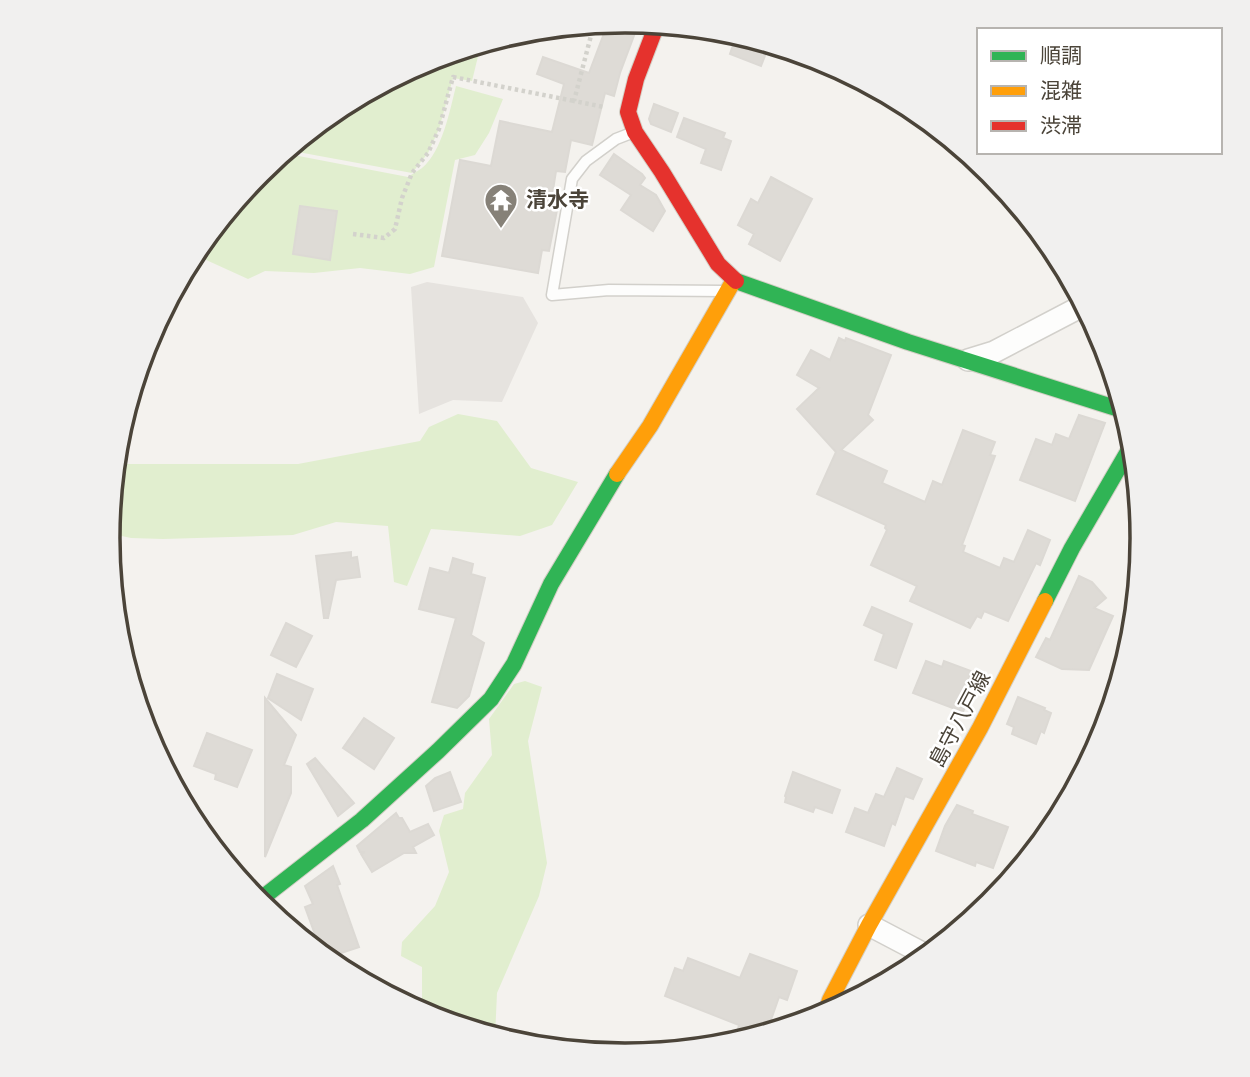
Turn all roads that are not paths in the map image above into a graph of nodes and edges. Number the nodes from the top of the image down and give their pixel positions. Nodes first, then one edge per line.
1 (653, 34) edge
2 (635, 132) junction
3 (731, 286) junction
4 (1075, 309) edge
5 (968, 360) junction
6 (1113, 407) edge
7 (1124, 459) edge
8 (267, 895) edge
9 (869, 925) junction
10 (918, 950) edge
11 (830, 1000) edge

1 - 2 street
2 - 3 street
2 - 3 lane
3 - 5 street
3 - 8 street
4 - 5 street
5 - 6 street
7 - 9 street, 島守八戸線
9 - 10 street
9 - 11 street, 島守八戸線

